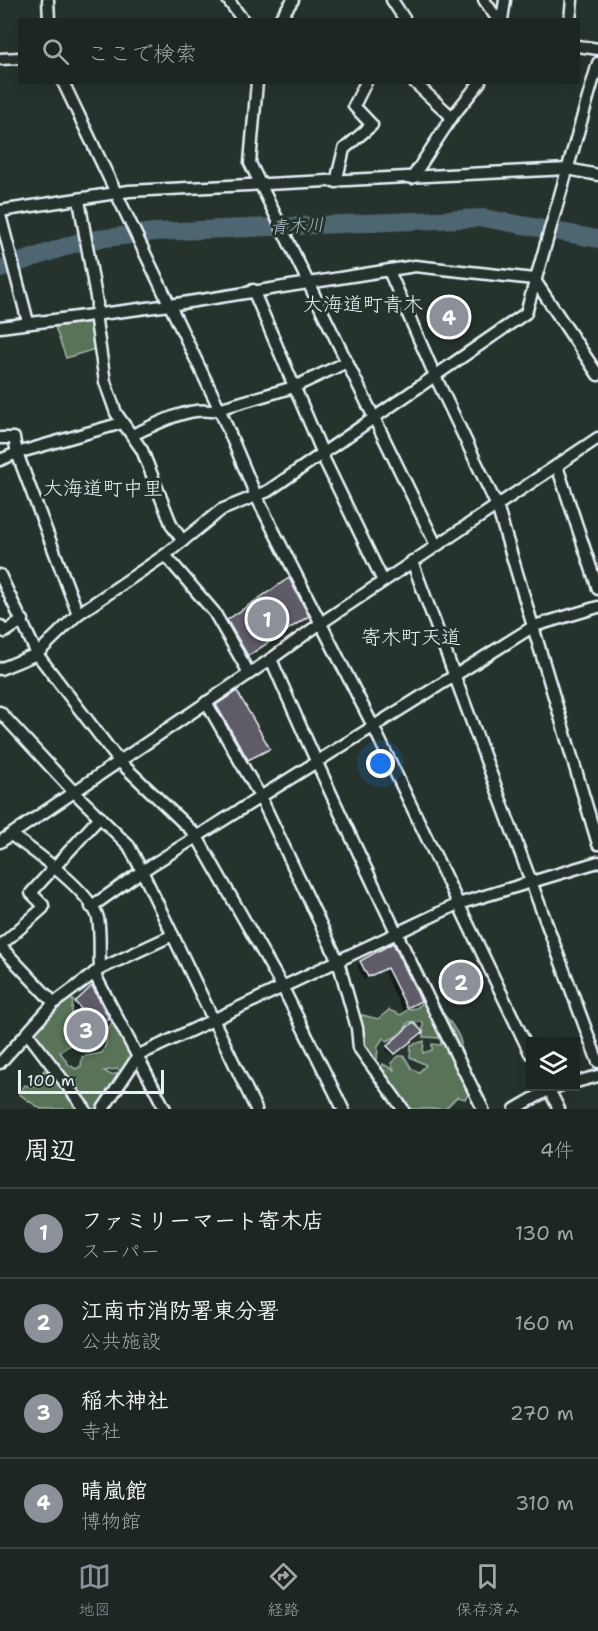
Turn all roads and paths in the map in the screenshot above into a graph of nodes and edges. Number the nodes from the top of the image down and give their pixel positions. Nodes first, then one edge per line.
1 (48, 0) edge
2 (228, 0) edge
3 (293, 0) edge
4 (392, 0) edge
5 (484, 0) edge
6 (505, 0) edge
7 (572, 0) edge
8 (49, 18) edge
9 (242, 18) edge
10 (280, 18) edge
11 (404, 18) edge
12 (498, 18) edge
13 (500, 18) edge
14 (570, 18) edge
15 (580, 46) edge
16 (598, 49) edge
17 (0, 58) edge
18 (18, 58) edge
19 (598, 63) edge
20 (64, 84) edge
21 (257, 84) edge
22 (365, 84) edge
23 (416, 84) edge
24 (478, 84) edge
25 (452, 117) junction
26 (568, 169) junction
27 (598, 175) edge
28 (412, 178) junction
29 (336, 182) junction
30 (261, 186) junction
31 (118, 195) junction
32 (79, 200) junction
33 (0, 211) edge
34 (0, 215) edge
35 (389, 271) junction
36 (534, 279) junction
37 (308, 284) junction
38 (253, 291) junction
39 (170, 305) junction
40 (98, 314) junction
41 (28, 322) junction
42 (0, 327) edge
43 (345, 363) junction
44 (598, 375) edge
45 (436, 378) junction
46 (294, 387) junction
47 (219, 408) junction
48 (374, 420) junction
49 (122, 423) junction
50 (132, 435) junction
51 (0, 438) edge
52 (598, 438) edge
53 (17, 453) junction
54 (323, 455) junction
55 (0, 460) edge
56 (557, 466) junction
57 (257, 498) junction
58 (497, 506) junction
59 (183, 541) junction
60 (436, 545) junction
61 (165, 555) junction
62 (412, 561) junction
63 (0, 575) edge
64 (383, 581) junction
65 (598, 590) edge
66 (598, 606) edge
67 (78, 615) junction
68 (22, 620) junction
69 (321, 622) junction
70 (0, 626) edge
71 (534, 626) junction
72 (37, 654) junction
73 (271, 659) junction
74 (0, 669) edge
75 (249, 673) junction
76 (453, 675) junction
77 (206, 702) junction
78 (0, 712) edge
79 (373, 726) junction
80 (119, 761) junction
81 (315, 761) junction
82 (73, 791) junction
83 (260, 796) junction
84 (100, 817) junction
85 (11, 835) junction
86 (196, 835) junction
87 (0, 842) edge
88 (598, 844) edge
89 (598, 862) edge
90 (57, 867) junction
91 (142, 871) junction
92 (530, 881) junction
93 (458, 904) junction
94 (91, 907) junction
95 (397, 933) junction
96 (173, 935) junction
97 (0, 946) edge
98 (338, 961) junction
99 (97, 971) junction
100 (283, 988) junction
101 (54, 1003) junction
102 (213, 1019) junction
103 (28, 1034) junction
104 (526, 1043) edge
105 (139, 1055) junction
106 (598, 1062) edge
107 (0, 1063) edge
108 (598, 1076) edge
109 (580, 1081) edge
110 (543, 1091) edge
111 (550, 1091) edge
112 (85, 1109) edge
113 (103, 1109) edge
114 (165, 1109) edge
115 (256, 1109) edge
116 (343, 1109) edge
117 (403, 1109) edge
118 (483, 1109) edge
119 (515, 1109) edge
120 (559, 1109) edge

1 - 8 street
2 - 9 street
3 - 10 street
4 - 11 street
5 - 12 street
6 - 13 street
7 - 14 street
15 - 16 street
17 - 18 street
19 - 26 street
20 - 31 street
21 - 30 street
22 - 29 street
23 - 25 street
24 - 25 street
25 - 28 street
26 - 27 street
26 - 28 street
26 - 36 street
28 - 29 street
29 - 30 street
30 - 31 street
30 - 37 street
31 - 32 street
31 - 39 street
32 - 33 street
32 - 40 street
34 - 41 street
35 - 36 street
35 - 37 street
35 - 45 street
36 - 44 street
36 - 45 street
37 - 38 street
37 - 43 street
38 - 39 street
38 - 46 street
39 - 40 street
39 - 47 street
40 - 41 street
40 - 49 street
41 - 42 street
43 - 46 street
43 - 48 street
45 - 48 street
45 - 58 street
46 - 47 street
46 - 54 street
47 - 50 street
47 - 57 street
48 - 54 street
48 - 60 street
49 - 50 street
49 - 53 street
50 - 59 street
51 - 53 street
52 - 56 street
53 - 55 street
53 - 67 street
54 - 57 street
54 - 64 street
56 - 58 street
56 - 65 street
57 - 59 street
57 - 69 street
58 - 60 street
58 - 71 street
59 - 61 street
60 - 62 street
61 - 67 street
61 - 75 street
62 - 64 street
62 - 76 street
63 - 68 street
64 - 69 street
66 - 71 street
67 - 72 street
68 - 70 street
68 - 72 street
69 - 73 street
69 - 79 street
71 - 76 street
71 - 88 street
72 - 74 street
72 - 80 street
73 - 75 street
73 - 81 street
75 - 77 street
76 - 79 street
76 - 92 street
77 - 80 street
77 - 83 street
78 - 82 street
79 - 81 street
79 - 93 street
80 - 82 street
80 - 86 street
81 - 83 street
81 - 95 street
82 - 84 street
82 - 85 street
83 - 86 street
83 - 98 street
84 - 90 street
84 - 91 street
85 - 87 street
85 - 90 street
86 - 91 street
86 - 100 street
89 - 92 street
90 - 94 street
90 - 97 street
91 - 94 street
91 - 96 street
92 - 93 street
92 - 106 street
93 - 95 street
93 - 104 street
94 - 99 street
95 - 98 street
95 - 118 street
96 - 99 street
96 - 102 street
97 - 101 street
98 - 100 street
98 - 117 street
99 - 101 street
99 - 105 street
100 - 102 street
100 - 116 street
101 - 103 street
102 - 105 street
102 - 115 street
103 - 107 street
103 - 112 street
105 - 113 street
105 - 114 street
108 - 109 street
110 - 119 street
111 - 120 street

